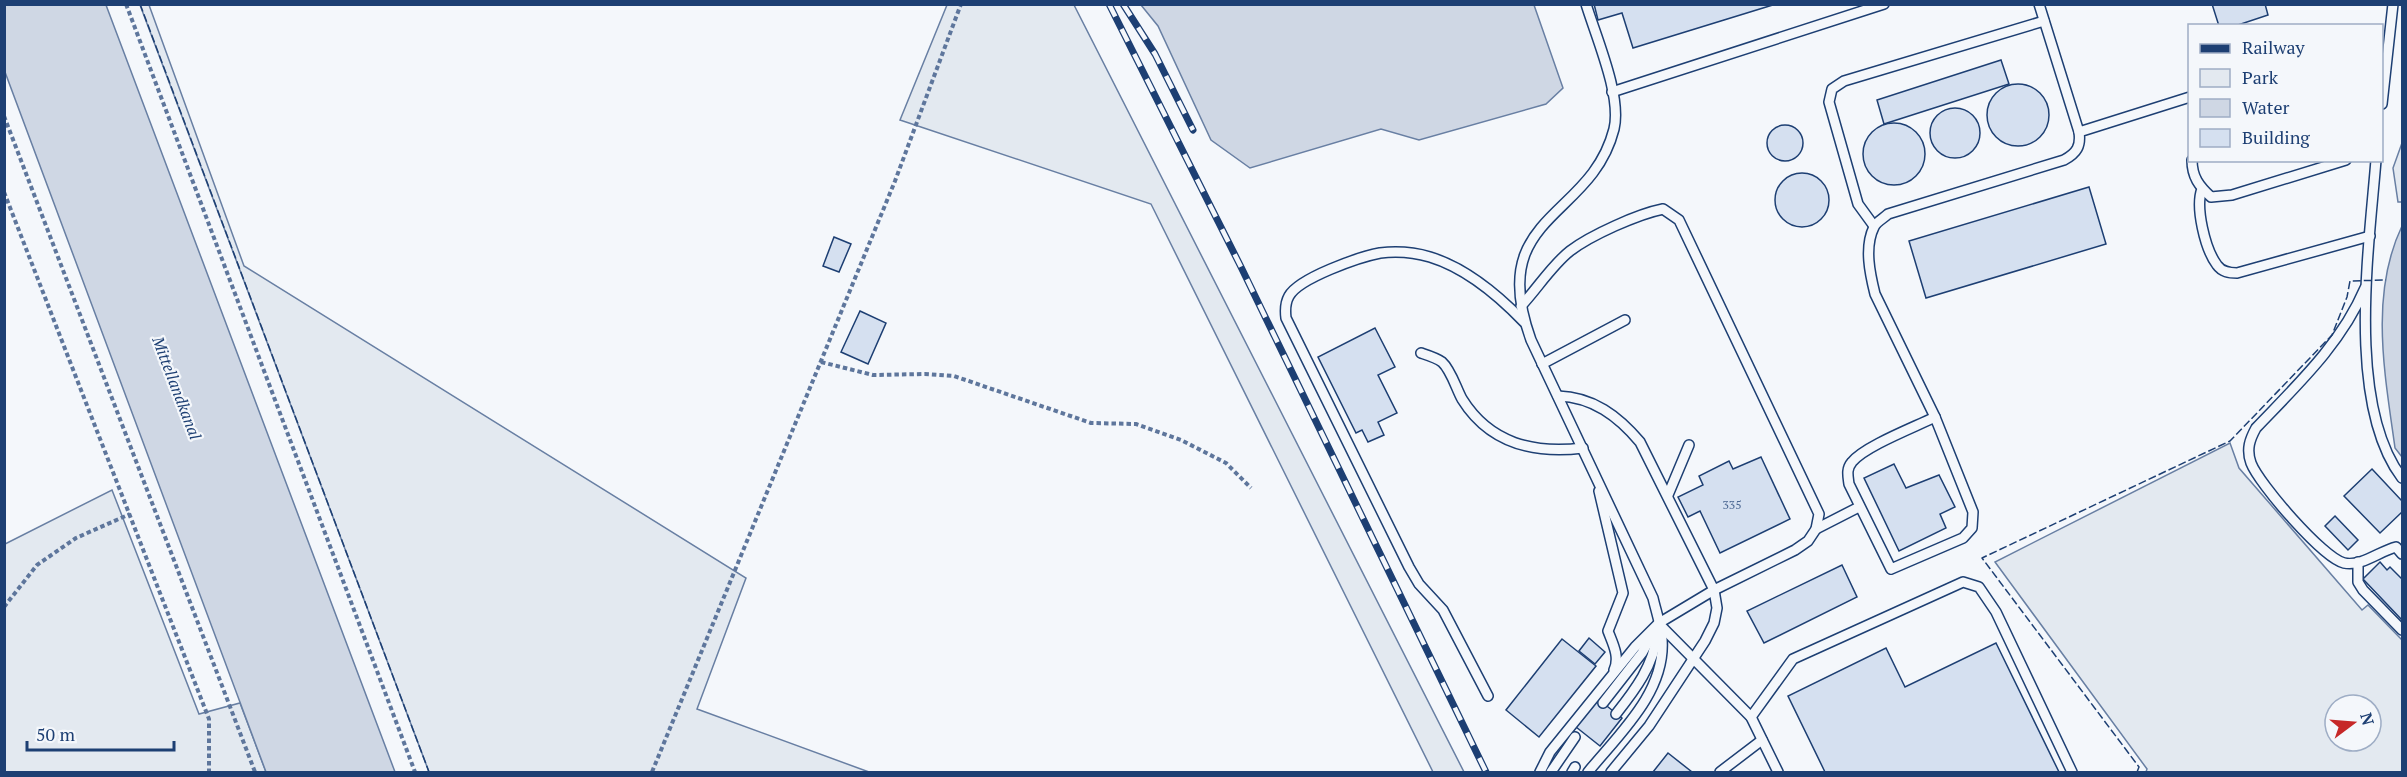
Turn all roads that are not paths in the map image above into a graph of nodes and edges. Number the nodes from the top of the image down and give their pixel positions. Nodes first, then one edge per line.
1 (1586, 4) edge
2 (1848, 4) edge
3 (1884, 4) edge
4 (2039, 4) edge
5 (2392, 4) edge
6 (1851, 15) junction
7 (2044, 21) junction
8 (2385, 35) edge
9 (2383, 83) edge
10 (1611, 92) junction
11 (2188, 98) edge
12 (2079, 132) junction
13 (2192, 162) edge
14 (2339, 162) edge
15 (2376, 162) edge
16 (2202, 189) junction
17 (1874, 226) junction
18 (2370, 236) junction
19 (2366, 288) junction
20 (1521, 306) junction
21 (1625, 320) dead end
22 (1524, 322) junction
23 (1421, 353) dead end
24 (1542, 364) junction
25 (1558, 396) junction
26 (1935, 417) junction
27 (1689, 445) dead end
28 (1583, 448) junction
29 (1594, 471) junction
30 (2403, 478) edge
31 (1668, 495) junction
32 (1859, 507) junction
33 (1816, 529) junction
34 (2403, 554) edge
35 (2358, 562) junction
36 (1714, 590) junction
37 (1659, 623) junction
38 (2403, 630) edge
39 (1694, 659) junction
40 (1609, 679) junction
41 (1488, 696) dead end
42 (1603, 703) dead end
43 (1616, 714) dead end
44 (1751, 717) junction
45 (1575, 737) dead end
46 (1762, 740) junction
47 (1540, 772) edge
48 (1551, 772) edge
49 (1588, 772) edge
50 (1611, 772) edge
51 (1720, 772) edge
52 (1778, 772) edge
53 (2072, 772) edge

1 - 10 lane
2 - 6 lane
3 - 6 lane
4 - 7 lane
5 - 8 lane
6 - 10 lane
7 - 12 lane
7 - 17 lane
8 - 9 lane
10 - 20 lane
11 - 12 lane
12 - 17 lane
13 - 16 lane
14 - 16 lane
15 - 18 lane
16 - 18 lane
17 - 26 lane
18 - 19 lane
19 - 30 lane
19 - 35 lane
20 - 22 lane
20 - 33 lane
21 - 24 lane
22 - 24 lane
22 - 41 lane
23 - 28 lane
24 - 25 lane
25 - 28 lane
25 - 31 lane
26 - 32 lane
26 - 32 lane
27 - 31 lane
28 - 29 lane
29 - 37 lane
29 - 40 lane
31 - 36 lane
32 - 33 lane
33 - 36 lane
34 - 35 lane
35 - 38 lane
36 - 37 lane
36 - 39 lane
37 - 39 lane
37 - 40 lane
37 - 42 lane
37 - 43 lane
37 - 49 lane
39 - 44 lane
39 - 50 lane
40 - 47 lane
44 - 46 lane
44 - 53 lane
45 - 48 lane
46 - 51 lane
46 - 52 lane

